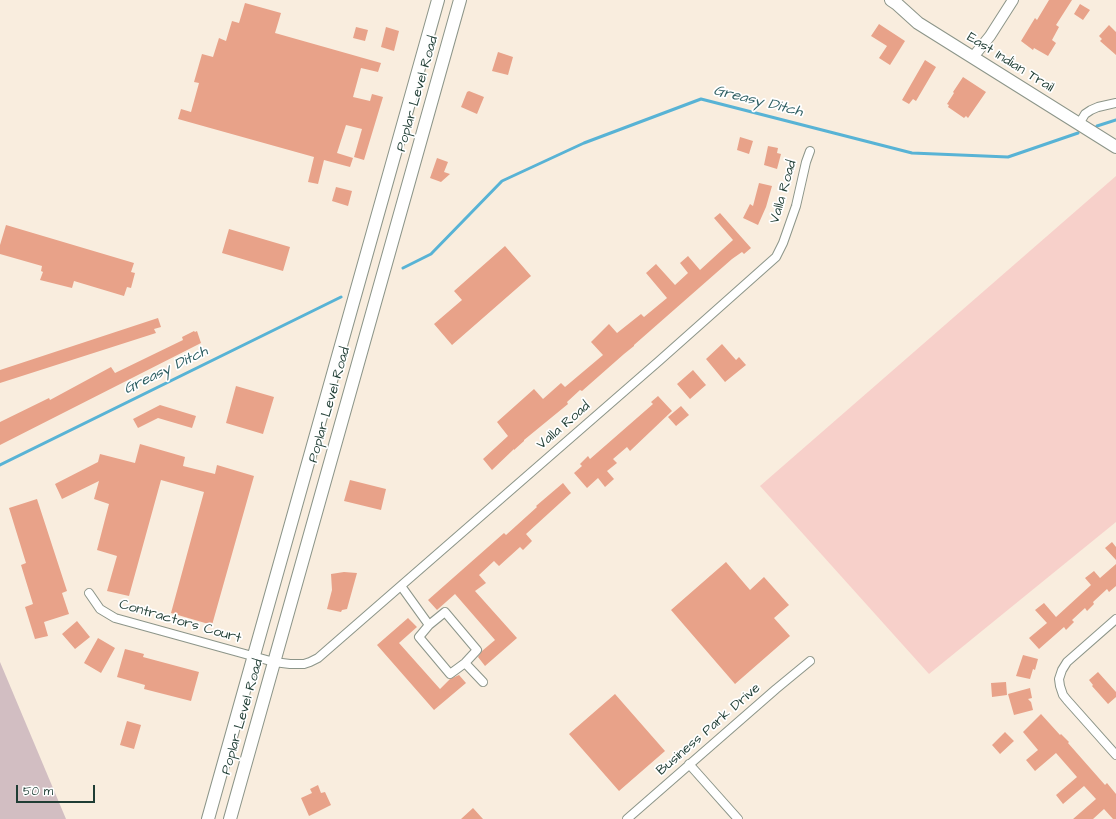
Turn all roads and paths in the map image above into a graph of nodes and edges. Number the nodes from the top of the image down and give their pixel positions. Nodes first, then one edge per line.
1 (438, 0) edge
2 (460, 0) edge
3 (891, 0) edge
4 (1013, 0) edge
5 (972, 57) junction
6 (1116, 103) edge
7 (1079, 124) junction
8 (1116, 148) edge
9 (810, 151) dead end
10 (401, 586) junction
11 (89, 593) dead end
12 (1116, 619) edge
13 (429, 625) junction
14 (254, 656) junction
15 (810, 661) dead end
16 (274, 662) junction
17 (465, 663) junction
18 (483, 682) dead end
19 (1116, 755) edge
20 (689, 764) junction
21 (208, 819) edge
22 (230, 819) edge
23 (627, 819) edge
24 (738, 819) edge

1 - 14 main road, Poplar Level Road
2 - 16 main road, Poplar Level Road
3 - 5 main road, East Indian Trail
4 - 5 street
5 - 7 main road, East Indian Trail
6 - 7 street
7 - 8 main road, East Indian Trail
9 - 10 street, Valla Road
10 - 13 street
10 - 16 street, Valla Road
11 - 14 street, Contractors Court
12 - 19 street
13 - 17 street
13 - 17 street
14 - 16 street, Contractors Court
14 - 21 main road, Poplar Level Road
15 - 20 street, Business Park Drive
16 - 22 main road, Poplar Level Road
17 - 18 street
20 - 23 street, Business Park Drive
20 - 24 street

